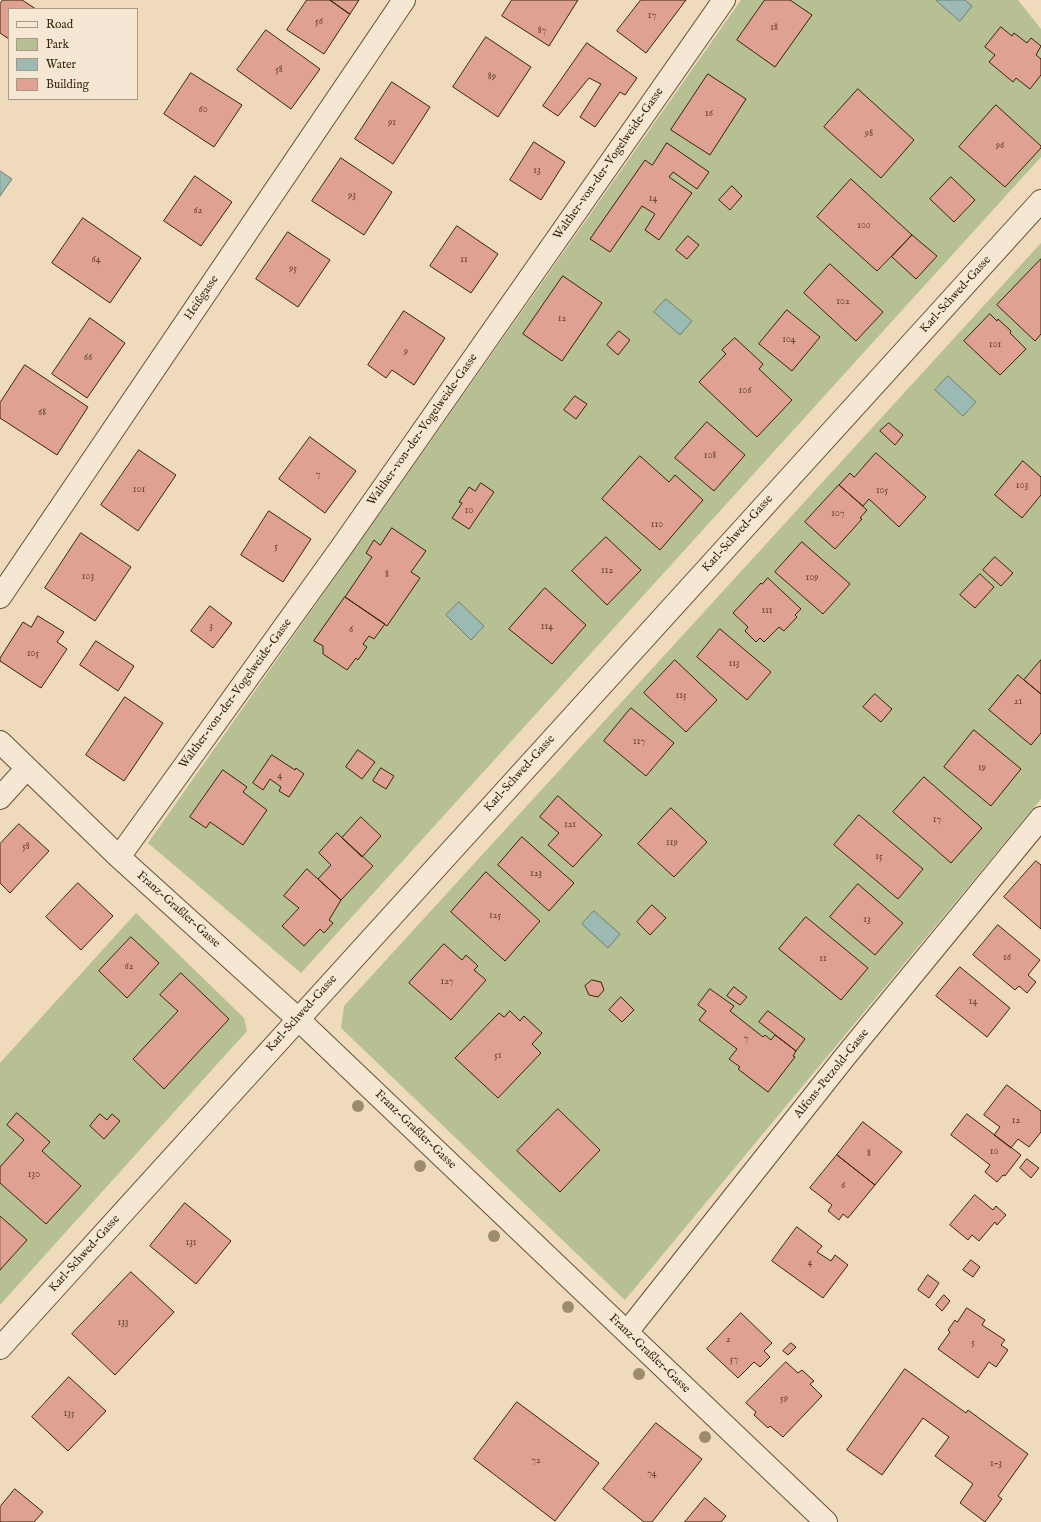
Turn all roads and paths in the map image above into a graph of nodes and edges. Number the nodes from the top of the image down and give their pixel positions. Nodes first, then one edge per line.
1 (404, 0) edge
2 (724, 0) edge
3 (1041, 201) edge
4 (0, 597) edge
5 (0, 742) edge
6 (27, 768) junction
7 (0, 798) edge
8 (1041, 818) edge
9 (119, 857) junction
10 (298, 1019) junction
11 (627, 1332) junction
12 (0, 1348) edge
13 (826, 1522) edge

1 - 4 street, Heißgasse
2 - 9 street, Walther-von-der-Vogelweide-Gasse
3 - 10 street, Karl-Schwed-Gasse
5 - 6 street, Franz-Graßler-Gasse
6 - 7 street
6 - 9 street, Franz-Graßler-Gasse
8 - 11 street, Alfons-Petzold-Gasse
9 - 10 street, Franz-Graßler-Gasse
10 - 11 street, Franz-Graßler-Gasse
10 - 12 street, Karl-Schwed-Gasse
11 - 13 street, Franz-Graßler-Gasse

